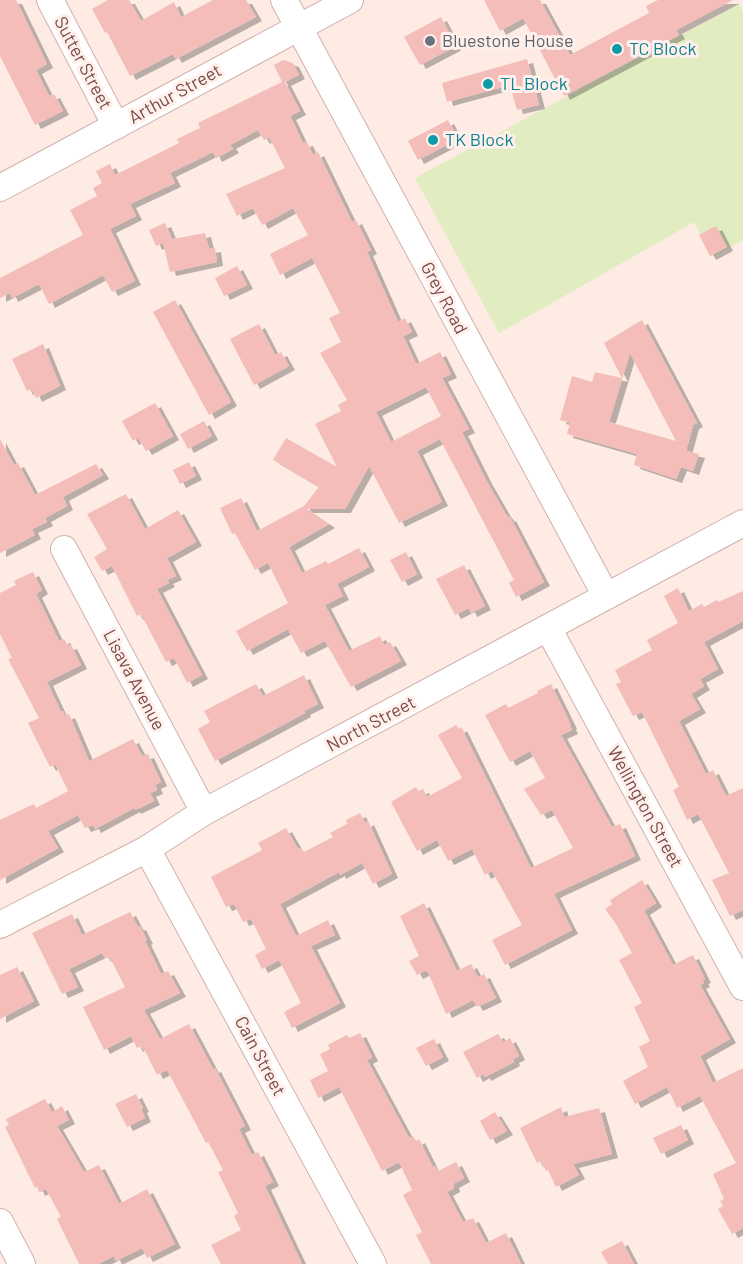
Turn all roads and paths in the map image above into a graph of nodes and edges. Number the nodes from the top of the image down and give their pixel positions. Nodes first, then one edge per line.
1 (50, 0) edge
2 (284, 0) edge
3 (350, 0) edge
4 (298, 27) junction
5 (116, 126) junction
6 (0, 188) edge
7 (743, 523) edge
8 (64, 549) dead end
9 (606, 596) junction
10 (548, 628) junction
11 (204, 812) junction
12 (147, 849) junction
13 (0, 925) edge
14 (743, 987) edge
15 (0, 1222) edge
16 (22, 1264) edge
17 (373, 1264) edge

1 - 5 street, Sutter Street
2 - 4 street, Grey Road
3 - 4 street, Arthur Street
4 - 5 street, Arthur Street
4 - 9 street, Grey Road
5 - 6 street, Arthur Street
7 - 9 street, North Street
8 - 11 street, Lisava Avenue
9 - 10 street, North Street
10 - 11 street, North Street
10 - 14 street, Wellington Street
11 - 12 street, North Street
12 - 13 street, North Street
12 - 17 street, Cain Street
15 - 16 street

